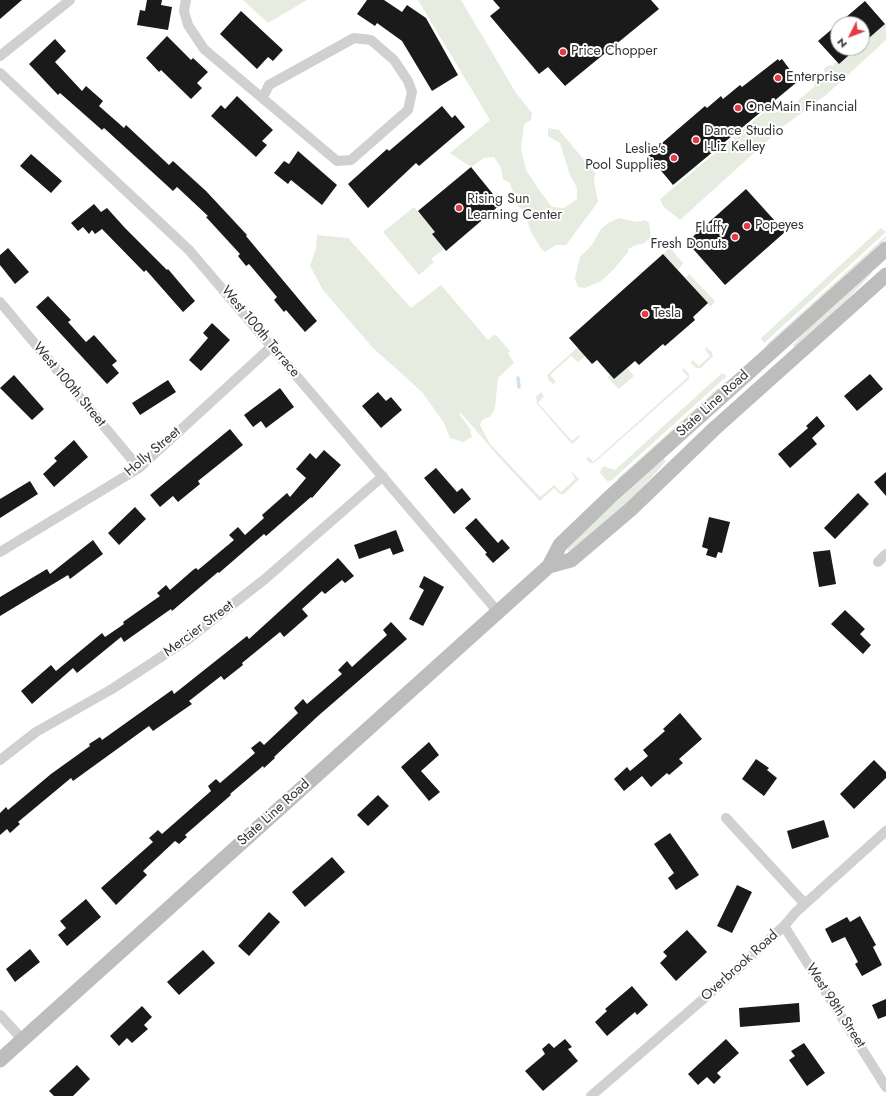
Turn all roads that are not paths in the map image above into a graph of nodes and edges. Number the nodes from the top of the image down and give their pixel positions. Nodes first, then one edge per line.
1 (70, 0) edge
2 (186, 0) edge
3 (0, 56) edge
4 (0, 73) edge
5 (263, 97) junction
6 (886, 249) edge
7 (886, 275) edge
8 (0, 302) edge
9 (271, 347) junction
10 (139, 468) junction
11 (383, 476) junction
12 (0, 552) edge
13 (886, 554) edge
14 (878, 562) dead end
15 (548, 566) junction
16 (498, 612) junction
17 (0, 760) edge
18 (726, 818) dead end
19 (886, 831) edge
20 (805, 904) junction
21 (784, 926) junction
22 (0, 1015) edge
23 (23, 1040) junction
24 (0, 1060) edge
25 (886, 1087) edge
26 (591, 1096) edge

1 - 3 street
2 - 5 street
4 - 9 street, West 100th Terrace
5 - 5 street
6 - 15 main road, State Line Road
7 - 15 main road, State Line Road
8 - 10 street, West 100th Street
9 - 10 street, Holly Street
9 - 11 street, West 100th Terrace
10 - 12 street, Holly Street
11 - 16 street, West 100th Terrace
11 - 17 street, Mercier Street
13 - 14 street
15 - 16 main road, State Line Road
16 - 23 main road, State Line Road
18 - 20 street
19 - 20 street, Overbrook Road
20 - 21 street, Overbrook Road
21 - 25 street, West 98th Street
21 - 26 street, Overbrook Road
22 - 23 street
23 - 24 main road, State Line Road

